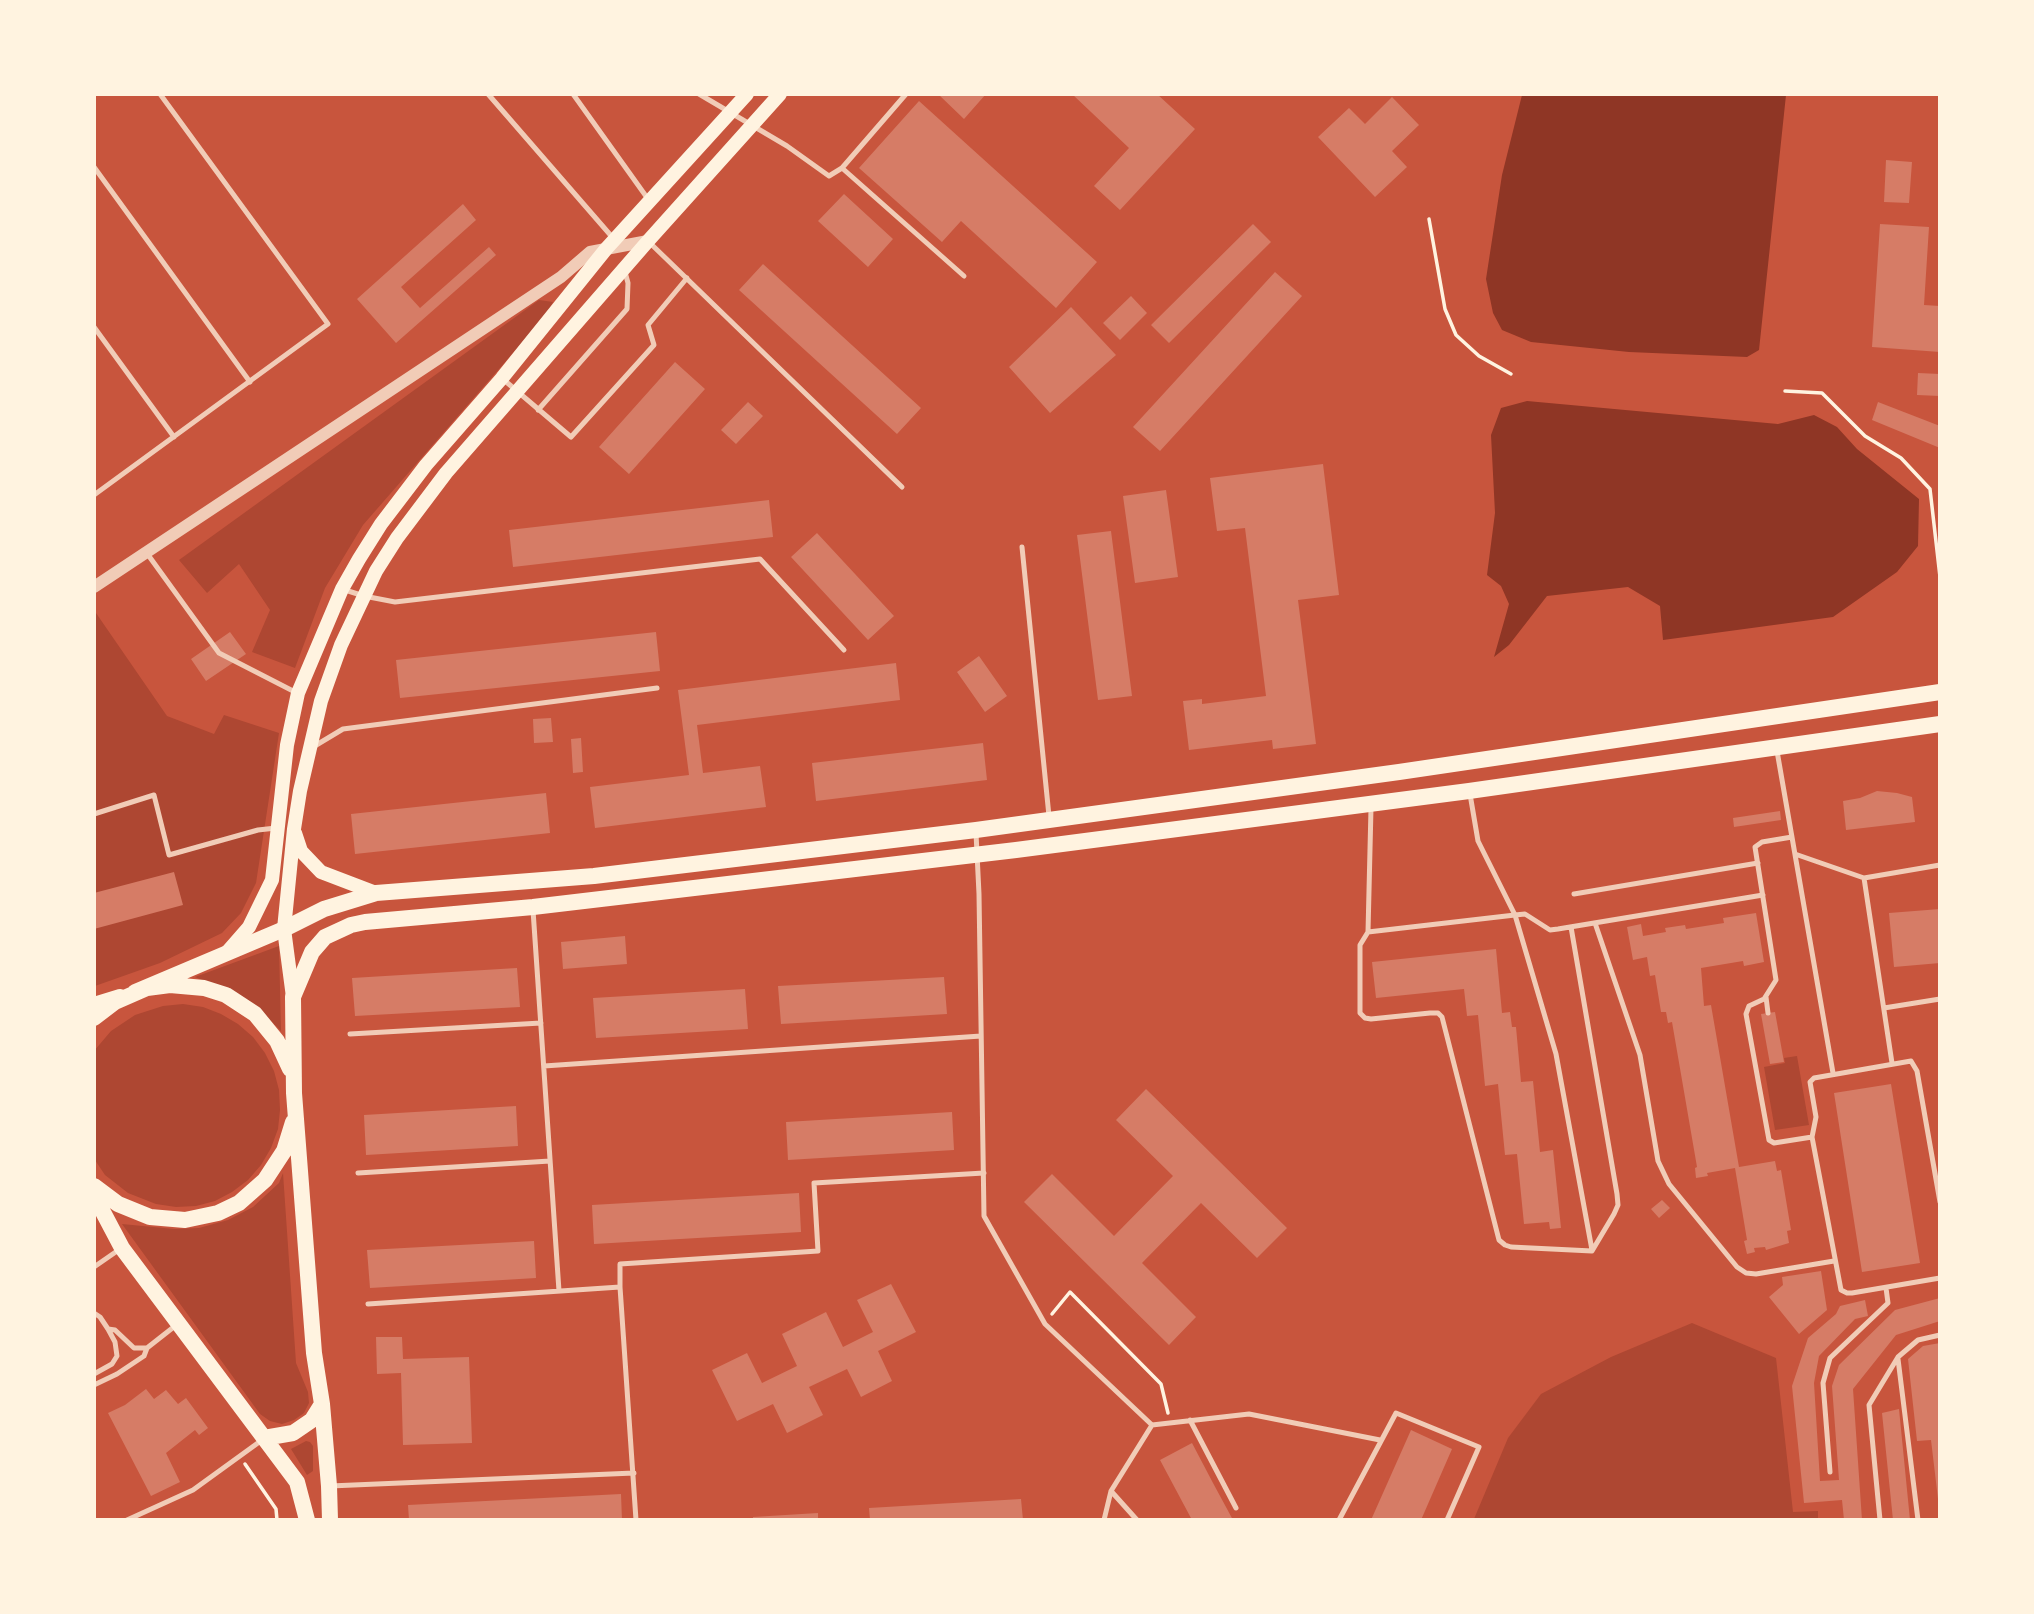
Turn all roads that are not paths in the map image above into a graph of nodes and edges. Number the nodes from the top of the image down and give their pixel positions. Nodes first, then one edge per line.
1 (160, 94) edge
2 (488, 94) edge
3 (573, 94) edge
4 (699, 94) edge
5 (747, 94) edge
6 (780, 94) edge
7 (906, 94) edge
8 (730, 113) junction
9 (751, 126) junction
10 (94, 167) edge
11 (842, 168) junction
12 (649, 201) junction
13 (648, 241) junction
14 (611, 245) junction
15 (624, 269) junction
16 (964, 276) dead end
17 (687, 278) junction
18 (536, 293) junction
19 (554, 313) junction
20 (94, 327) edge
21 (502, 378) junction
22 (250, 382) junction
23 (518, 391) junction
24 (538, 410) junction
25 (174, 437) junction
26 (902, 487) dead end
27 (94, 495) edge
28 (1022, 547) dead end
29 (146, 552) junction
30 (94, 587) edge
31 (342, 589) junction
32 (364, 596) junction
33 (844, 650) dead end
34 (657, 688) dead end
35 (1940, 692) edge
36 (298, 693) junction
37 (1940, 724) edge
38 (310, 748) junction
39 (1777, 748) junction
40 (1469, 791) junction
41 (1371, 804) junction
42 (94, 814) edge
43 (1049, 819) junction
44 (286, 828) junction
45 (976, 830) junction
46 (1793, 837) junction
47 (978, 853) junction
48 (1795, 854) junction
49 (1758, 863) junction
50 (1940, 865) edge
51 (1864, 878) junction
52 (376, 893) junction
53 (1574, 894) dead end
54 (1763, 895) junction
55 (533, 907) junction
56 (1516, 915) junction
57 (1633, 917) junction
58 (1595, 923) junction
59 (1634, 926) dead end
60 (1571, 927) junction
61 (284, 929) junction
62 (1368, 932) junction
63 (228, 951) junction
64 (135, 992) junction
65 (293, 997) junction
66 (1766, 998) junction
67 (1940, 999) edge
68 (94, 1004) edge
69 (1884, 1008) junction
70 (1768, 1013) dead end
71 (94, 1018) edge
72 (541, 1023) junction
73 (350, 1034) dead end
74 (981, 1036) junction
75 (1892, 1063) junction
76 (544, 1066) junction
77 (1833, 1073) junction
78 (294, 1093) junction
79 (1812, 1137) junction
80 (550, 1160) junction
81 (358, 1173) dead end
82 (984, 1173) junction
83 (94, 1186) edge
84 (94, 1195) edge
85 (1940, 1202) edge
86 (122, 1248) junction
87 (1592, 1251) junction
88 (1834, 1261) junction
89 (94, 1267) edge
90 (1940, 1279) edge
91 (620, 1287) junction
92 (1886, 1288) junction
93 (559, 1291) junction
94 (368, 1304) dead end
95 (94, 1313) edge
96 (178, 1324) junction
97 (108, 1329) junction
98 (1940, 1335) edge
99 (147, 1348) junction
100 (1898, 1357) junction
101 (94, 1374) edge
102 (94, 1385) edge
103 (322, 1404) junction
104 (1190, 1420) junction
105 (1152, 1425) junction
106 (264, 1438) junction
107 (1380, 1440) junction
108 (1830, 1472) dead end
109 (634, 1473) junction
110 (330, 1486) junction
111 (1111, 1491) junction
112 (1236, 1508) dead end
113 (127, 1520) edge
114 (307, 1520) edge
115 (330, 1520) edge
116 (636, 1520) edge
117 (1104, 1520) edge
118 (1137, 1520) edge
119 (1339, 1520) edge
120 (1447, 1520) edge
121 (1880, 1520) edge
122 (1918, 1520) edge

1 - 22 lane
2 - 14 lane
3 - 12 lane
4 - 8 lane
5 - 8 main road
6 - 9 main road
7 - 11 lane
8 - 9 lane
8 - 12 main road
9 - 11 lane
9 - 13 main road
10 - 22 lane
11 - 16 lane
12 - 14 main road
13 - 14 street
13 - 15 main road
13 - 17 lane
14 - 18 street
14 - 19 main road
15 - 23 main road
15 - 24 lane
17 - 24 lane
17 - 26 lane
18 - 19 street
18 - 29 street
19 - 21 main road
20 - 25 lane
21 - 23 lane
21 - 31 main road
22 - 25 lane
23 - 24 lane
23 - 32 main road
25 - 27 lane
28 - 43 lane
29 - 30 street
29 - 36 lane
31 - 32 lane
31 - 36 main road
32 - 33 lane
32 - 38 main road
34 - 38 lane
35 - 43 main road
36 - 44 main road
37 - 39 main road
38 - 44 main road
39 - 40 main road
39 - 46 lane
40 - 41 main road
40 - 56 lane
41 - 47 main road
41 - 62 lane
42 - 44 lane
43 - 45 main road
44 - 52 main road
44 - 61 main road
44 - 63 main road
45 - 47 lane
45 - 52 main road
46 - 48 lane
46 - 49 lane
47 - 55 main road
47 - 74 lane
48 - 51 lane
48 - 77 lane
49 - 53 lane
49 - 54 lane
50 - 51 lane
51 - 69 lane
52 - 61 main road
54 - 57 lane
54 - 66 lane
55 - 65 main road
55 - 72 lane
56 - 60 lane
56 - 62 lane
56 - 87 lane
57 - 58 lane
57 - 59 lane
58 - 60 lane
58 - 88 lane
60 - 87 lane
61 - 63 main road
61 - 65 main road
62 - 87 lane
63 - 64 main road
64 - 68 main road
64 - 71 main road
64 - 78 main road
65 - 78 main road
66 - 70 lane
66 - 79 lane
67 - 69 lane
69 - 75 lane
72 - 73 lane
72 - 76 lane
74 - 76 lane
74 - 82 lane
75 - 77 lane
75 - 85 lane
76 - 80 lane
77 - 79 lane
78 - 83 main road
78 - 103 main road
79 - 88 lane
80 - 81 lane
80 - 93 lane
82 - 91 lane
82 - 105 lane
84 - 86 main road
86 - 89 lane
86 - 96 main road
88 - 92 lane
90 - 92 lane
91 - 93 lane
91 - 109 lane
92 - 108 lane
93 - 94 lane
95 - 97 lane
96 - 99 lane
96 - 106 main road
97 - 99 lane
97 - 101 lane
98 - 100 lane
99 - 102 lane
100 - 121 lane
100 - 122 lane
103 - 106 main road
103 - 110 main road
104 - 105 lane
104 - 107 lane
104 - 112 lane
105 - 111 lane
106 - 113 lane
106 - 114 main road
107 - 119 lane
107 - 120 lane
109 - 110 lane
109 - 116 lane
110 - 115 main road
111 - 117 lane
111 - 118 lane

